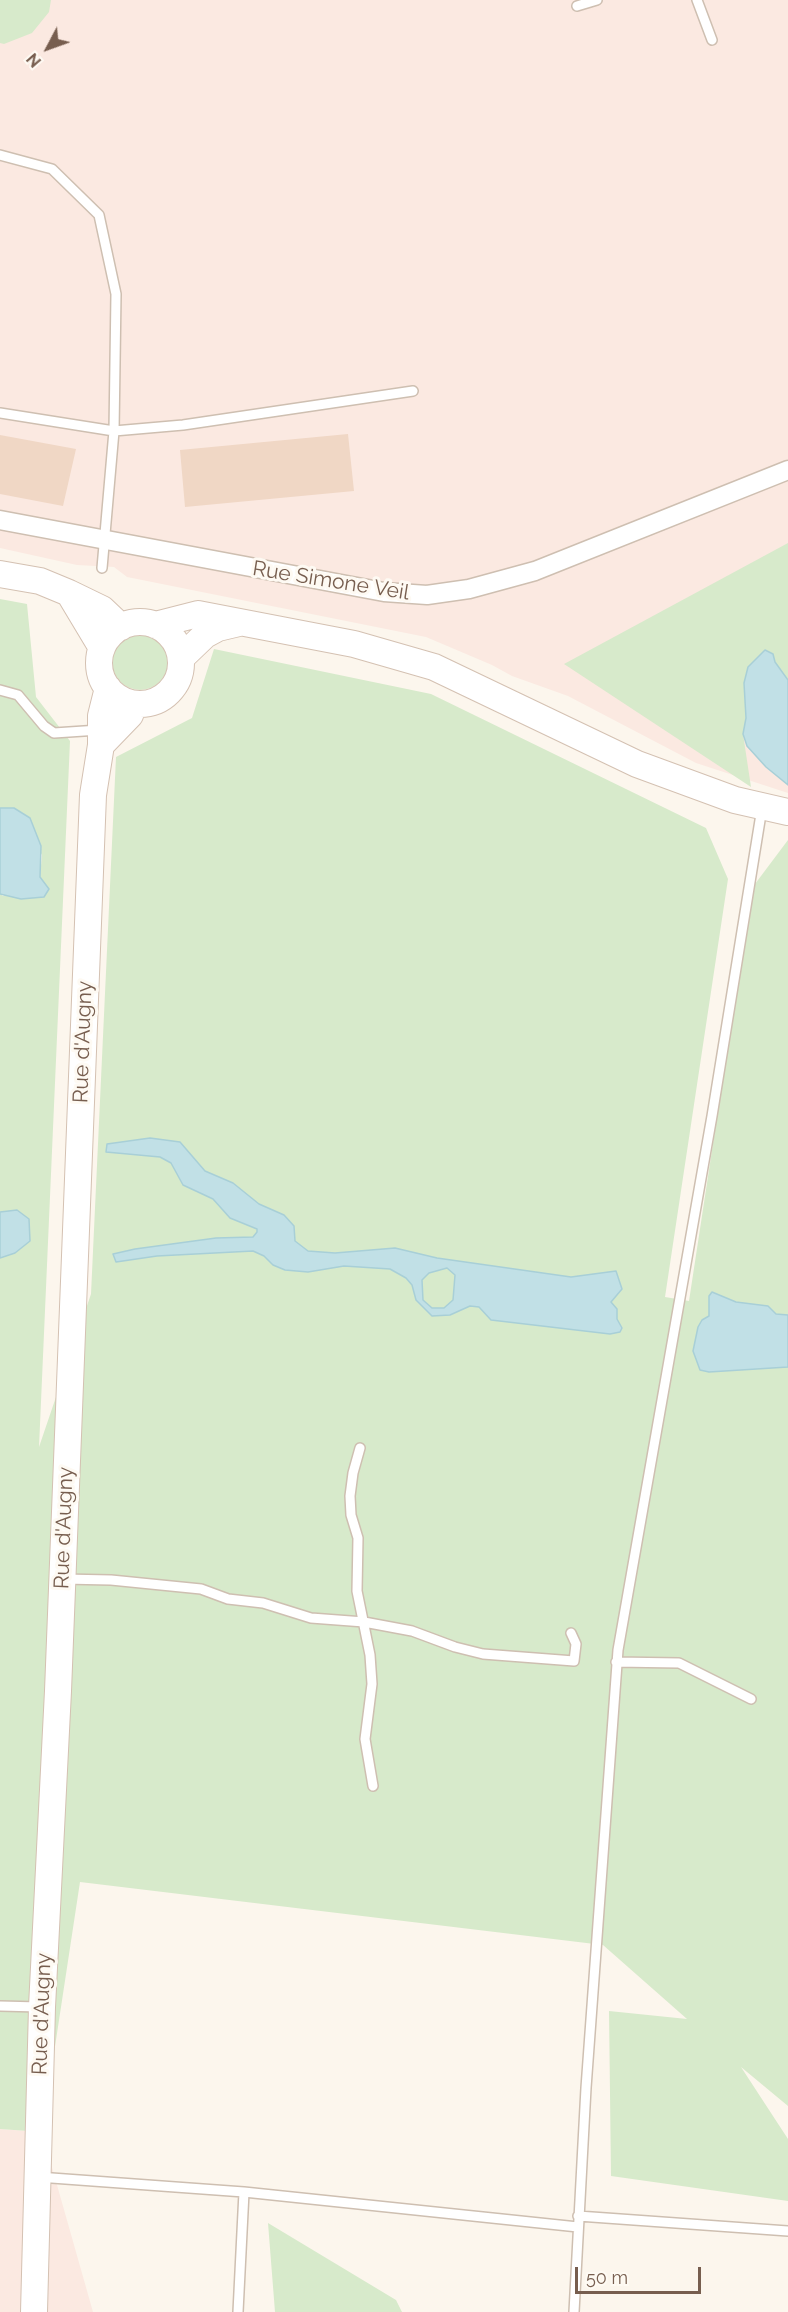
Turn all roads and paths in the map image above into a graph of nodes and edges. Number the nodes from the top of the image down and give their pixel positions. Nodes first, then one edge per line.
1 (597, 0) edge
2 (697, 0) edge
3 (577, 6) dead end
4 (712, 40) dead end
5 (0, 155) edge
6 (413, 391) dead end
7 (0, 413) edge
8 (114, 431) junction
9 (788, 470) edge
10 (0, 520) edge
11 (106, 542) junction
12 (102, 568) dead end
13 (0, 574) edge
14 (69, 593) junction
15 (242, 622) junction
16 (155, 625) junction
17 (121, 627) junction
18 (102, 648) junction
19 (181, 658) junction
20 (108, 688) junction
21 (0, 690) edge
22 (134, 704) junction
23 (101, 737) junction
24 (762, 806) junction
25 (788, 812) edge
26 (360, 1448) dead end
27 (62, 1579) junction
28 (364, 1622) junction
29 (571, 1633) dead end
30 (616, 1662) junction
31 (751, 1699) dead end
32 (373, 1786) dead end
33 (0, 2006) edge
34 (42, 2007) junction
35 (36, 2177) junction
36 (244, 2192) junction
37 (578, 2216) junction
38 (578, 2227) junction
39 (788, 2231) edge
40 (34, 2312) edge
41 (238, 2312) edge
42 (574, 2312) edge

1 - 3 lane
2 - 4 lane
5 - 8 lane
6 - 8 lane
7 - 8 lane
8 - 11 lane
9 - 11 street, Rue Simone Veil
10 - 11 street, Rue Simone Veil
11 - 12 lane
13 - 14 main road
14 - 17 main road
14 - 18 main road
15 - 16 main road
15 - 19 main road
15 - 24 main road
16 - 17 main road
16 - 19 main road
17 - 18 main road
18 - 20 main road
19 - 22 main road
20 - 22 main road
20 - 23 main road, Rue d'Augny
21 - 23 lane
22 - 23 main road
23 - 27 main road, Rue d'Augny
24 - 25 main road
24 - 30 lane
26 - 28 lane
27 - 28 lane
27 - 34 main road, Rue d'Augny
28 - 29 lane
28 - 32 lane
30 - 31 lane
30 - 37 lane
33 - 34 lane
34 - 35 main road, Rue d'Augny
35 - 36 lane
35 - 40 main road, Rue d'Augny
36 - 38 lane
36 - 41 lane
37 - 38 lane
37 - 39 lane
38 - 42 lane

